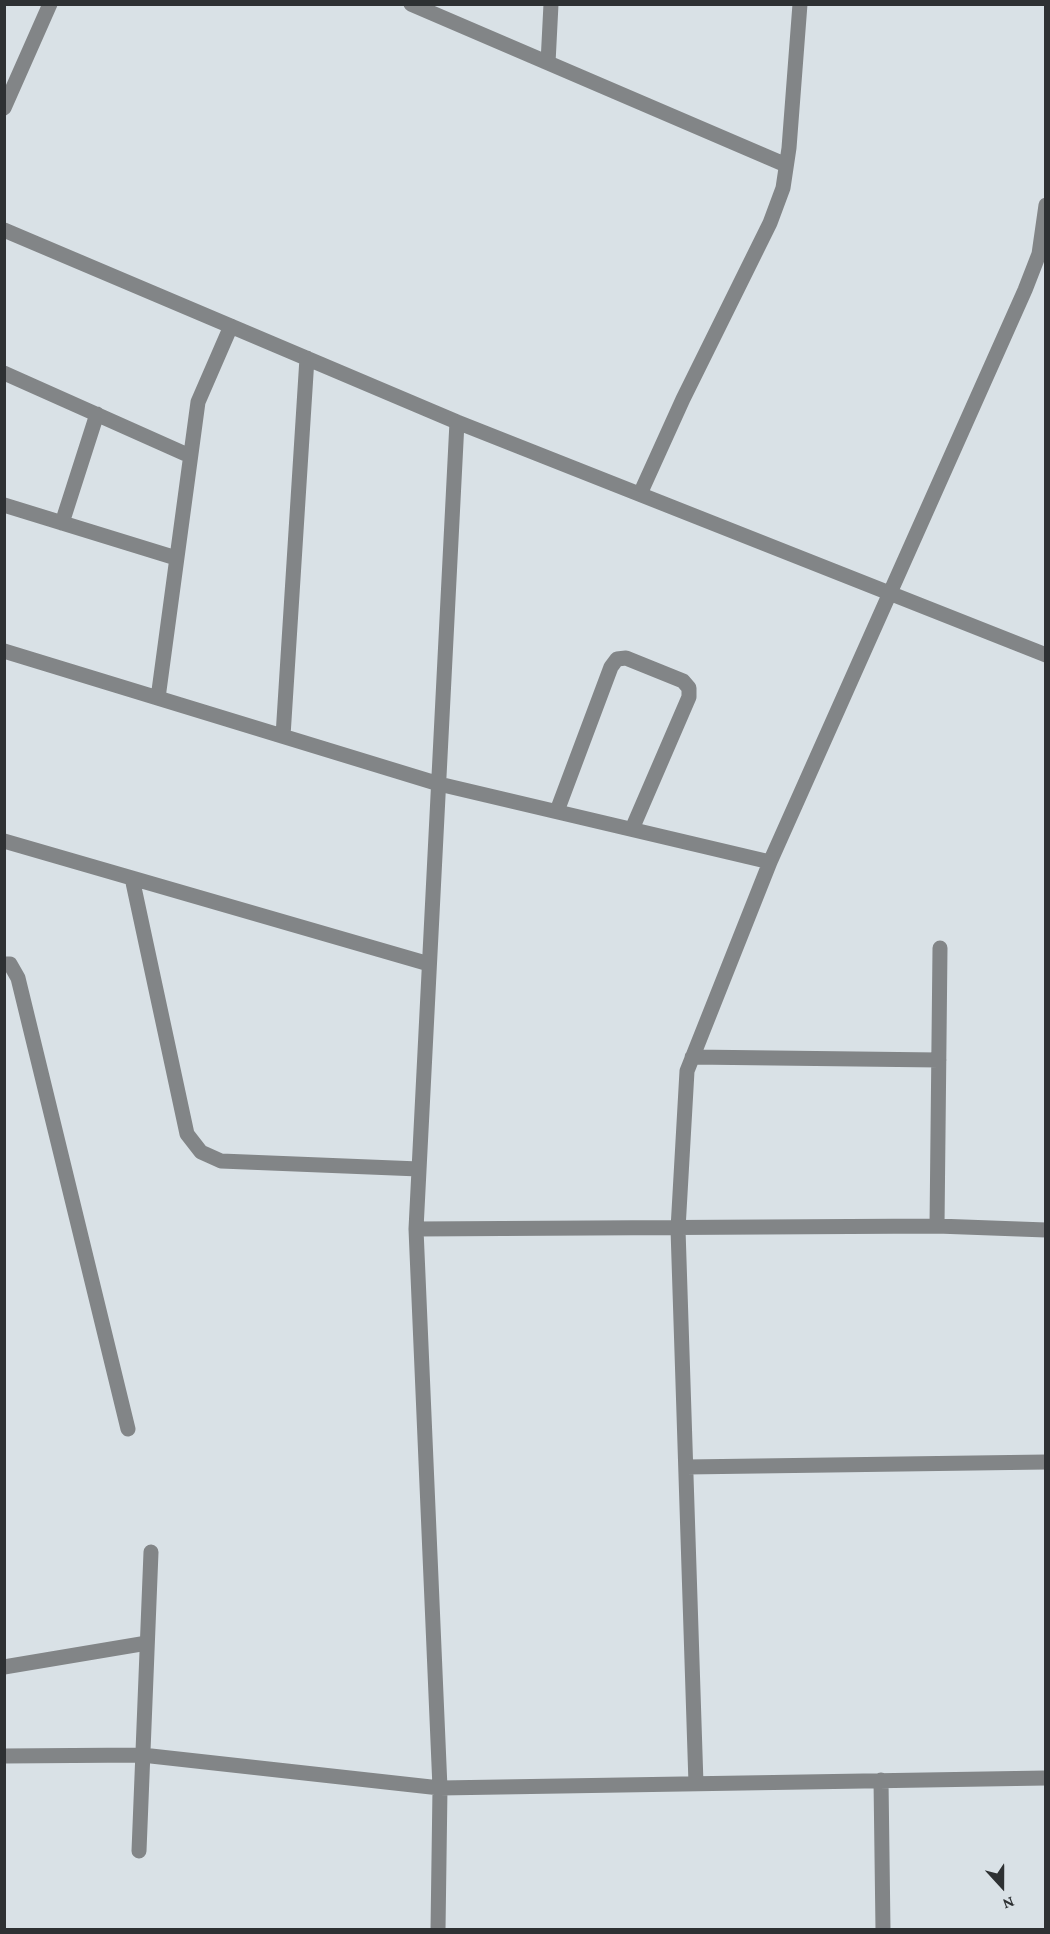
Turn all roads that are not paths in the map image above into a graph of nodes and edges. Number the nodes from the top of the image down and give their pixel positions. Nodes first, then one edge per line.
1 (50, 4) edge
2 (411, 4) edge
3 (551, 4) edge
4 (800, 4) edge
5 (548, 63) junction
6 (4, 108) edge
7 (786, 165) junction
8 (1046, 205) edge
9 (4, 230) edge
10 (1042, 254) edge
11 (231, 326) junction
12 (306, 358) junction
13 (4, 373) edge
14 (98, 414) junction
15 (457, 422) junction
16 (190, 456) junction
17 (640, 494) junction
18 (4, 505) edge
19 (62, 523) junction
20 (176, 558) junction
21 (888, 593) junction
22 (4, 651) edge
23 (1046, 655) edge
24 (158, 698) junction
25 (282, 736) junction
26 (439, 784) junction
27 (557, 811) junction
28 (632, 829) junction
29 (4, 841) edge
30 (770, 862) junction
31 (132, 878) junction
32 (940, 948) dead end
33 (4, 964) edge
34 (429, 964) junction
35 (692, 1057) junction
36 (939, 1060) junction
37 (419, 1169) junction
38 (937, 1226) junction
39 (416, 1229) junction
40 (678, 1229) junction
41 (1046, 1230) edge
42 (128, 1429) dead end
43 (1046, 1462) edge
44 (686, 1467) junction
45 (151, 1552) dead end
46 (147, 1643) junction
47 (4, 1667) edge
48 (142, 1755) junction
49 (4, 1756) edge
50 (1046, 1778) edge
51 (881, 1780) junction
52 (696, 1784) junction
53 (440, 1788) junction
54 (139, 1851) dead end
55 (438, 1929) edge
56 (883, 1929) edge

1 - 6 street
2 - 5 street
3 - 5 street
4 - 7 street
5 - 7 street
7 - 17 street
8 - 10 street
9 - 11 street
10 - 21 street
11 - 12 street
11 - 16 street
12 - 15 street
12 - 25 street
13 - 14 street
14 - 16 street
14 - 19 street
15 - 17 street
15 - 26 street
16 - 20 street
17 - 21 street
18 - 19 street
19 - 20 street
20 - 24 street
21 - 23 street
21 - 30 street
22 - 24 street
24 - 25 street
25 - 26 street
26 - 27 street
26 - 34 street
27 - 28 street
27 - 28 street
28 - 30 street
29 - 31 street
30 - 35 street
31 - 34 street
31 - 37 street
32 - 36 street
33 - 42 street
34 - 37 street
35 - 36 street
35 - 40 street
36 - 38 street
37 - 39 street
38 - 40 street
38 - 41 street
39 - 40 street
39 - 53 street
40 - 44 street
43 - 44 street
44 - 52 street
45 - 46 street
46 - 47 street
46 - 48 street
48 - 49 street
48 - 53 street
48 - 54 street
50 - 51 street
51 - 52 street
51 - 56 street
52 - 53 street
53 - 55 street

